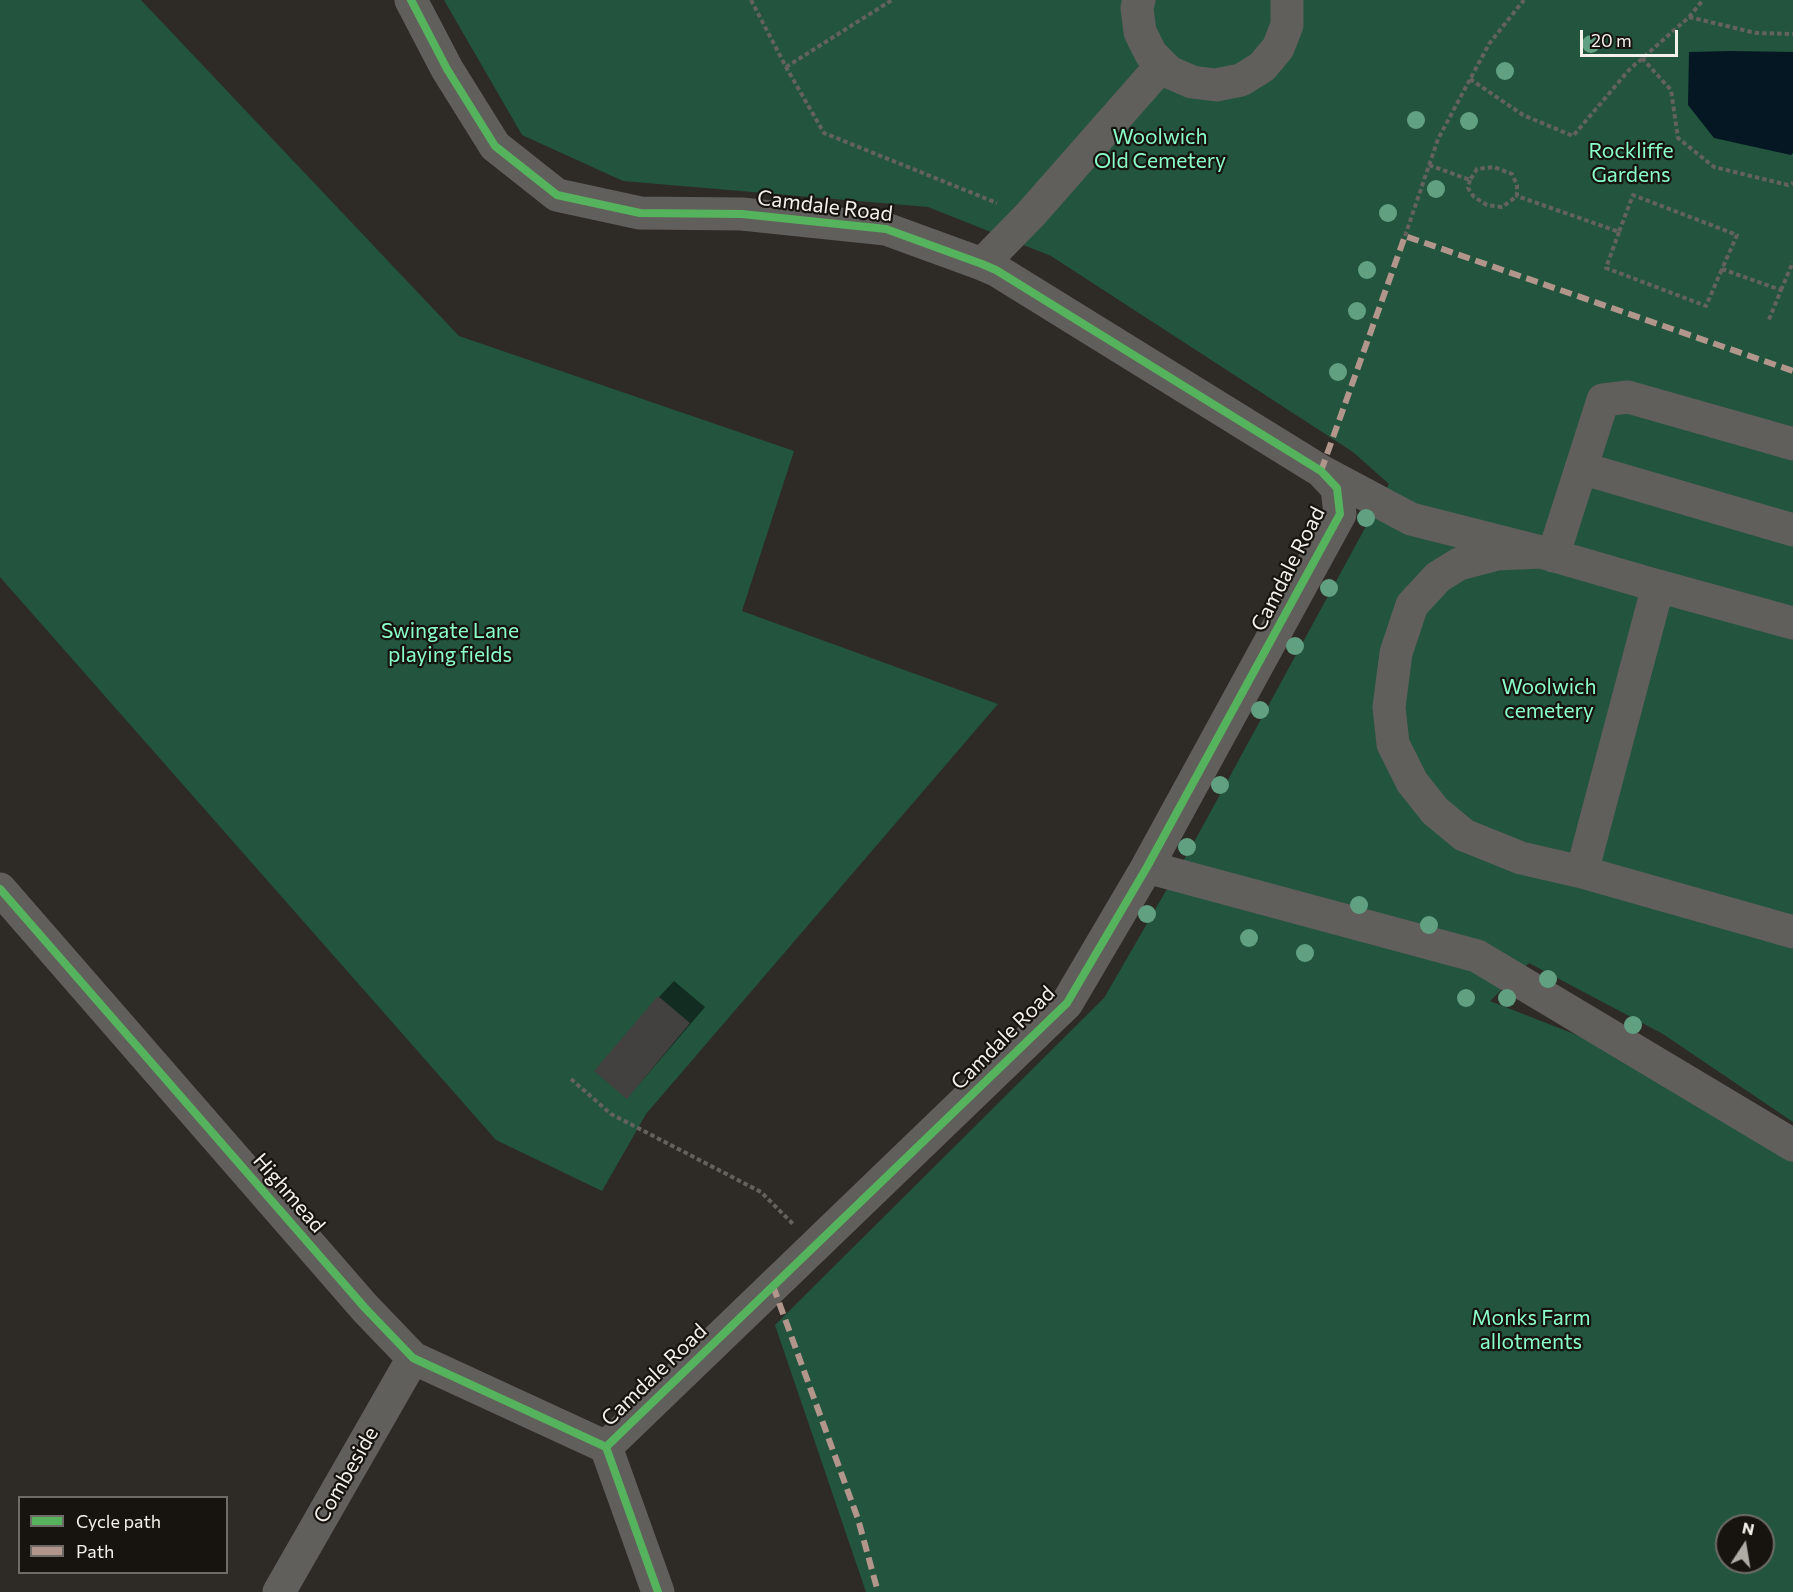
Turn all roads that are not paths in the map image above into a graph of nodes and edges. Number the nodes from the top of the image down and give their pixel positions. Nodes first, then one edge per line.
1 (411, 0) edge
2 (1138, 0) edge
3 (1287, 0) edge
4 (1162, 65) junction
5 (982, 264) junction
6 (1793, 444) edge
7 (1581, 468) junction
8 (1321, 471) junction
9 (1793, 530) edge
10 (1547, 554) junction
11 (1658, 586) junction
12 (1793, 623) edge
13 (1147, 867) junction
14 (1582, 872) junction
15 (0, 890) edge
16 (1793, 932) edge
17 (1793, 1144) edge
18 (413, 1358) junction
19 (606, 1447) junction
20 (279, 1592) edge
21 (658, 1592) edge

1 - 5 street, Camdale Road
2 - 4 street
3 - 4 street
4 - 5 street
5 - 8 street, Camdale Road
6 - 7 street
7 - 9 street
7 - 10 street
8 - 10 street
8 - 13 street, Camdale Road
10 - 11 street
10 - 14 street
11 - 12 street
11 - 14 street
13 - 17 street
13 - 19 street, Camdale Road
14 - 16 street
15 - 18 street, Highmead
18 - 19 street, Highmead
18 - 20 street, Combeside
19 - 21 street

